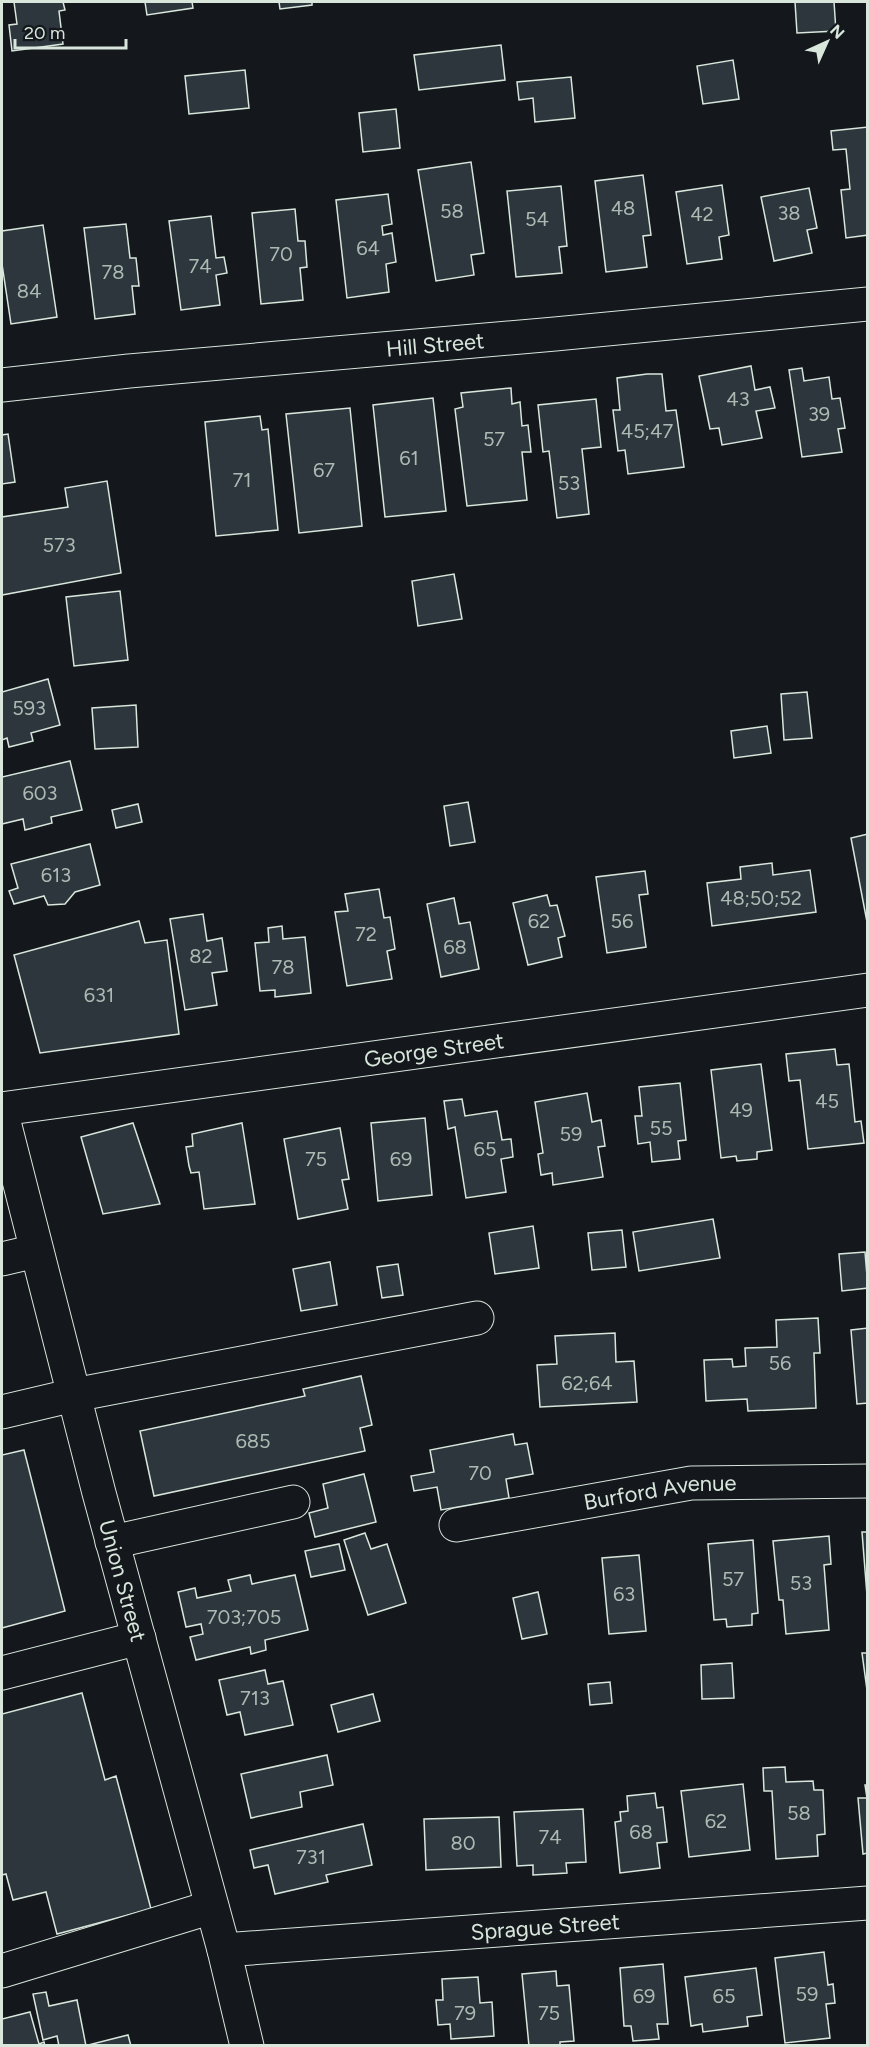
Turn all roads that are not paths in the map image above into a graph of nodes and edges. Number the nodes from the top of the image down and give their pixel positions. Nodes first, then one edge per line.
1 (867, 304) edge
2 (2, 385) edge
3 (867, 990) edge
4 (2, 1109) edge
5 (2, 1114) edge
6 (36, 1251) junction
7 (2, 1259) edge
8 (477, 1318) dead end
9 (74, 1395) junction
10 (2, 1412) edge
11 (867, 1481) edge
12 (293, 1503) dead end
13 (456, 1525) dead end
14 (112, 1542) junction
15 (139, 1638) junction
16 (2, 1673) edge
17 (867, 1903) edge
18 (212, 1907) junction
19 (224, 1950) junction
20 (2, 1971) edge
21 (247, 2046) edge

1 - 2 street, Hill Street
3 - 4 street, George Street
5 - 6 street, Union Street
6 - 7 street
6 - 9 street, Union Street
8 - 9 street
9 - 10 street
9 - 14 street, Union Street
11 - 13 street, Burford Avenue
12 - 14 street
14 - 15 street, Union Street
15 - 16 street
15 - 18 street, Union Street
17 - 19 street, Sprague Street
18 - 19 street, Union Street
18 - 20 street
19 - 21 street, Union Street

